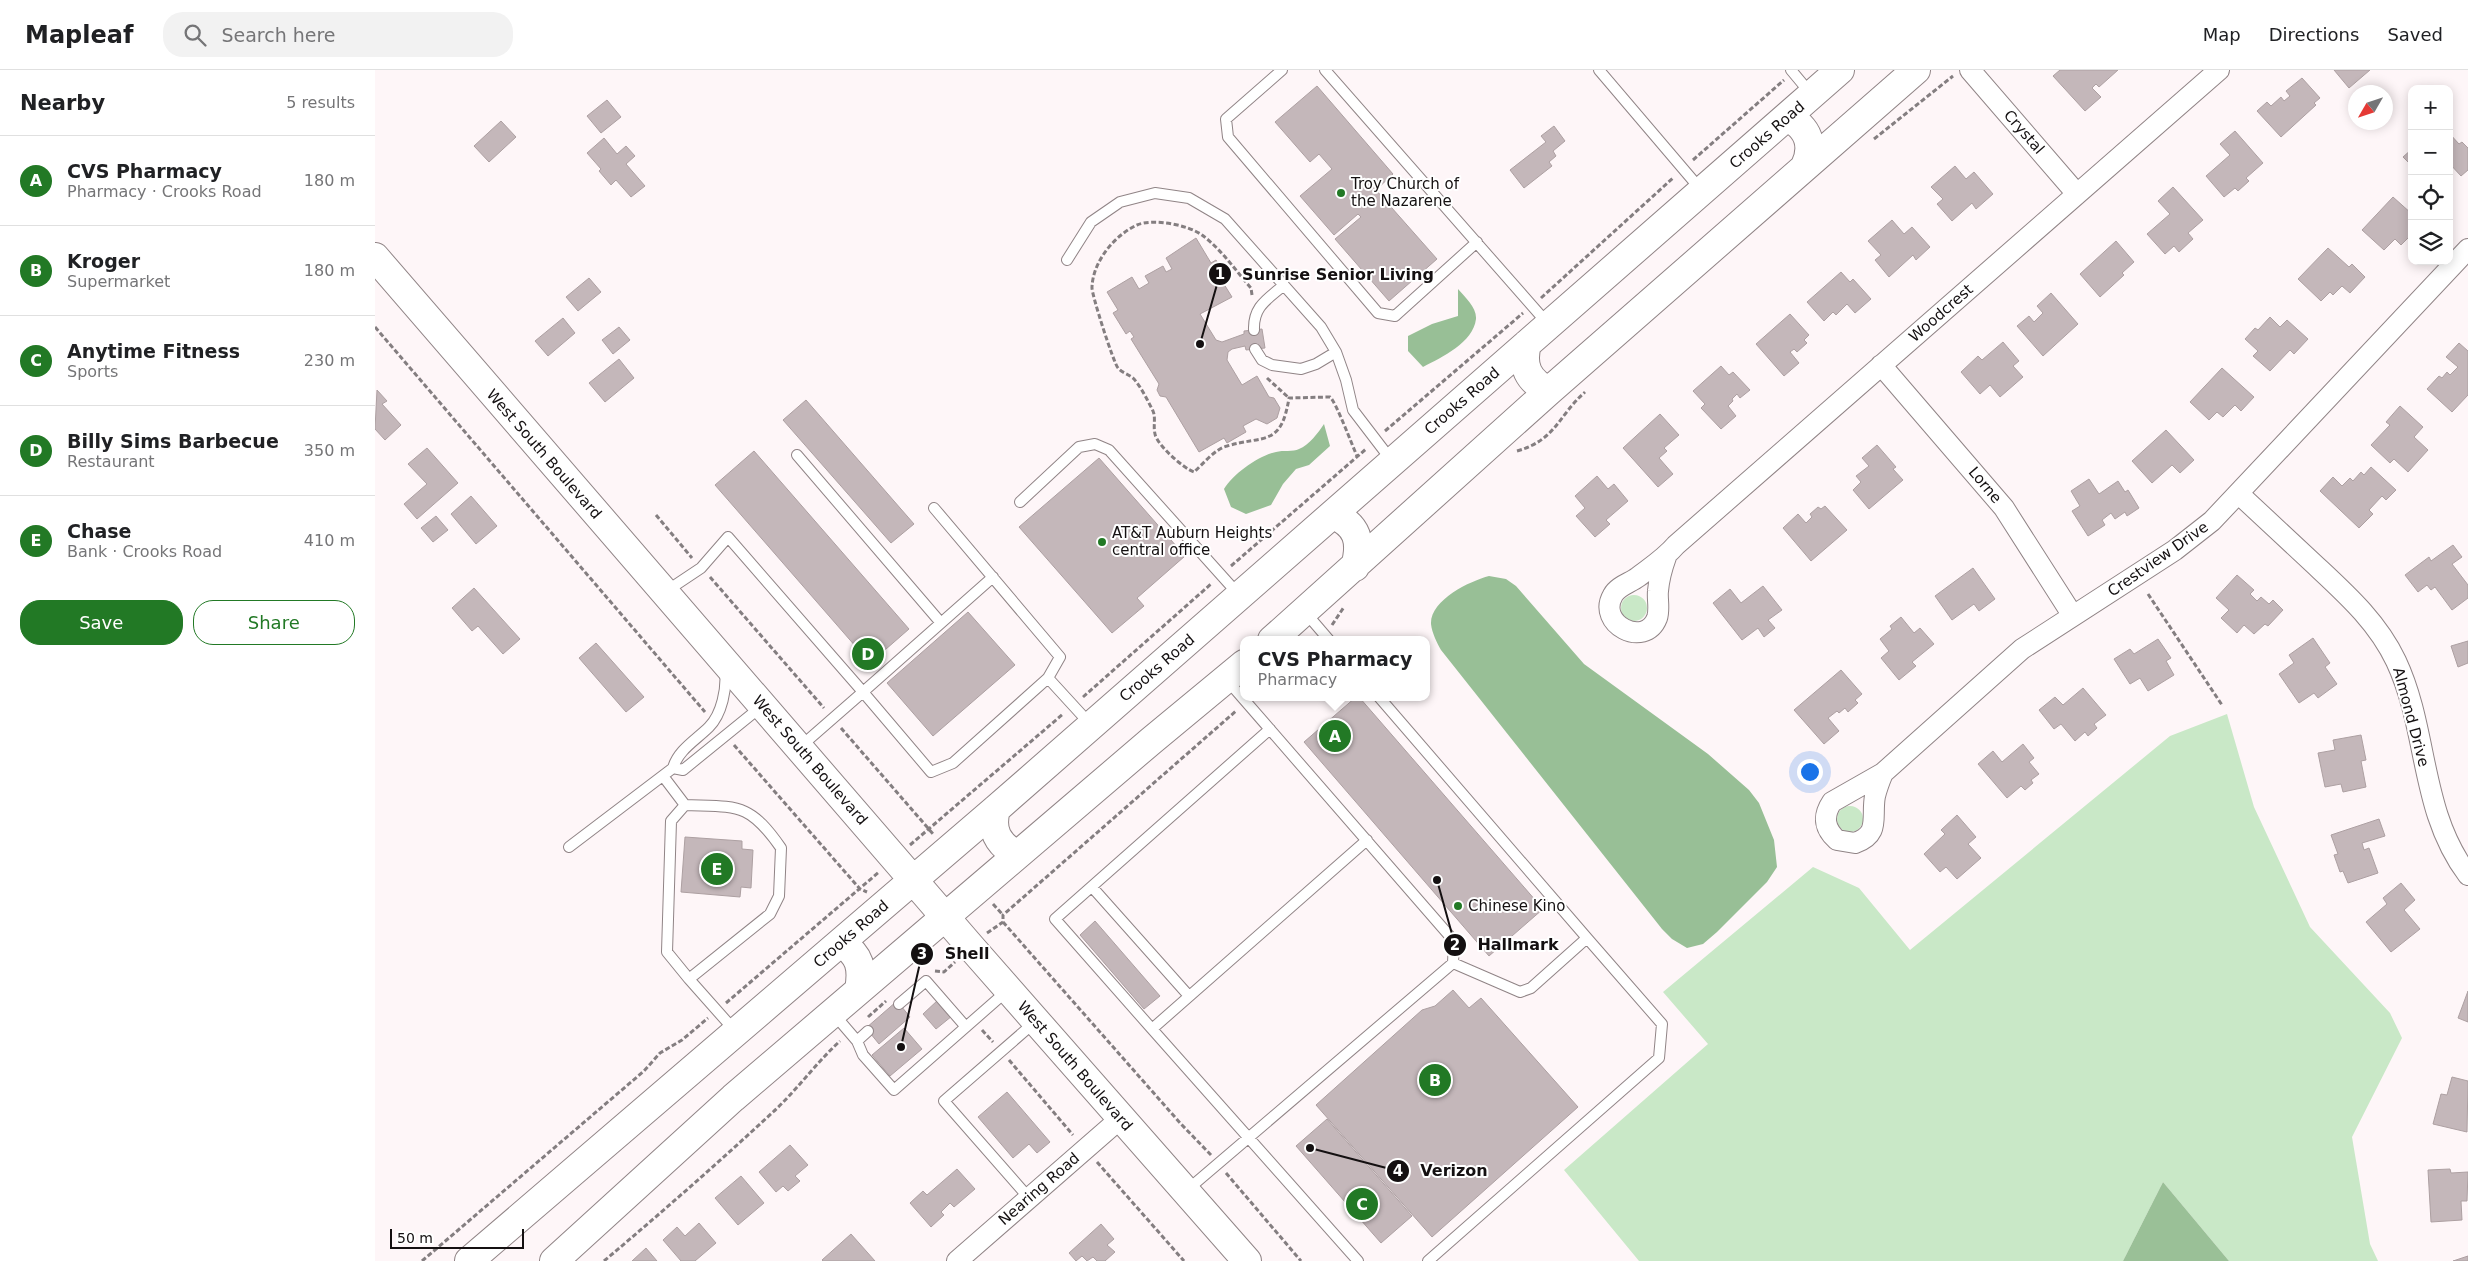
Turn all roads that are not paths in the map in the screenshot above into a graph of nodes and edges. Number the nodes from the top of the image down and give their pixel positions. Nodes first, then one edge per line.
1 (1282, 70) edge
2 (1325, 70) edge
3 (1599, 70) edge
4 (1791, 70) edge
5 (1840, 70) edge
6 (1916, 70) edge
7 (2219, 70) edge
8 (1961, 73) edge
9 (1812, 95) junction
10 (1787, 117) junction
11 (1805, 166) junction
12 (1702, 191) junction
13 (2077, 194) junction
14 (1477, 242) junction
15 (2468, 250) edge
16 (375, 257) edge
17 (1067, 260) dead end
18 (1284, 285) junction
19 (1549, 325) junction
20 (1254, 330) dead end
21 (1527, 344) junction
22 (1255, 349) dead end
23 (1336, 352) junction
24 (1881, 365) junction
25 (1549, 392) junction
26 (797, 455) dead end
27 (1393, 461) junction
28 (2239, 494) junction
29 (1020, 502) dead end
30 (934, 508) dead end
31 (1333, 515) junction
32 (1666, 557) dead end
33 (1355, 567) junction
34 (993, 577) junction
35 (664, 592) junction
36 (1240, 596) junction
37 (1305, 612) junction
38 (2073, 616) junction
39 (941, 623) junction
40 (1277, 636) edge
41 (1326, 636) edge
42 (724, 661) junction
43 (1235, 672) edge
44 (1048, 678) junction
45 (863, 692) junction
46 (1253, 701) edge
47 (1382, 701) edge
48 (763, 706) junction
49 (1092, 725) junction
50 (1270, 729) junction
51 (799, 748) junction
52 (673, 768) junction
53 (1883, 773) dead end
54 (663, 776) junction
55 (685, 805) junction
56 (996, 809) junction
57 (1367, 840) junction
58 (569, 847) dead end
59 (1017, 855) junction
60 (2468, 875) edge
61 (914, 880) junction
62 (1092, 887) junction
63 (945, 916) junction
64 (1587, 938) junction
65 (841, 944) junction
66 (1453, 963) junction
67 (689, 979) junction
68 (1008, 989) junction
69 (859, 990) junction
70 (1189, 996) junction
71 (899, 1004) dead end
72 (833, 1012) junction
73 (1036, 1021) junction
74 (966, 1027) junction
75 (1152, 1029) junction
76 (868, 1031) dead end
77 (736, 1032) junction
78 (857, 1041) junction
79 (1121, 1118) junction
80 (1249, 1138) junction
81 (1186, 1191) junction
82 (1029, 1198) junction
83 (477, 1257) edge
84 (554, 1261) edge
85 (957, 1261) edge
86 (1247, 1261) edge
87 (1358, 1261) edge
88 (1428, 1261) edge

1 - 14 lane
2 - 14 lane
3 - 12 lane
4 - 9 lane
5 - 9 main road, Crooks Road
6 - 11 main road
7 - 13 street, Woodcrest
8 - 13 street, Crystal
9 - 10 main road, Crooks Road
10 - 11 main road
10 - 12 main road, Crooks Road
11 - 25 main road
12 - 19 main road, Crooks Road
13 - 24 street, Woodcrest
14 - 19 lane
15 - 28 street, Crestview Drive
16 - 35 main road, West South Boulevard
17 - 18 lane
18 - 20 lane
18 - 23 lane
19 - 21 main road, Crooks Road
21 - 25 main road
21 - 27 main road, Crooks Road
22 - 23 lane
23 - 27 lane
24 - 32 street, Woodcrest
24 - 38 street, Lorne
25 - 33 main road
26 - 39 lane
27 - 31 main road, Crooks Road
28 - 38 street, Crestview Drive
28 - 60 street, Almond Drive
29 - 36 lane
30 - 34 lane
31 - 33 main road
31 - 36 main road, Crooks Road
33 - 37 main road
34 - 39 lane
34 - 44 lane
35 - 42 main road, West South Boulevard
35 - 45 lane
36 - 49 main road, Crooks Road
37 - 40 main road
37 - 41 lane
38 - 53 street, Crestview Drive
39 - 45 lane
42 - 48 main road, West South Boulevard
42 - 52 lane
43 - 59 main road
44 - 45 lane
44 - 49 lane
45 - 51 lane
46 - 50 lane
47 - 64 lane
48 - 51 main road, West South Boulevard
48 - 52 lane
49 - 56 main road, Crooks Road
50 - 57 lane
50 - 62 lane
51 - 61 main road, West South Boulevard
52 - 54 lane
54 - 55 lane
54 - 58 lane
55 - 67 lane
55 - 67 lane
56 - 59 main road
56 - 61 main road, Crooks Road
57 - 66 lane
57 - 70 lane
59 - 63 main road
61 - 63 main road, West South Boulevard
61 - 65 main road, Crooks Road
62 - 70 lane
62 - 75 lane
63 - 68 main road, West South Boulevard
63 - 69 main road
64 - 66 lane
64 - 88 lane
65 - 69 main road
65 - 77 main road, Crooks Road
66 - 80 lane
67 - 77 lane
68 - 73 main road, West South Boulevard
68 - 74 lane
69 - 72 main road
70 - 75 lane
71 - 74 lane
72 - 78 lane
72 - 84 main road
73 - 79 main road, West South Boulevard
73 - 82 lane
74 - 78 lane
75 - 80 lane
76 - 78 lane
77 - 83 main road, Crooks Road
79 - 81 main road, West South Boulevard
79 - 82 street, Nearing Road
80 - 81 lane
80 - 87 lane
81 - 86 main road, West South Boulevard
82 - 85 street, Nearing Road

